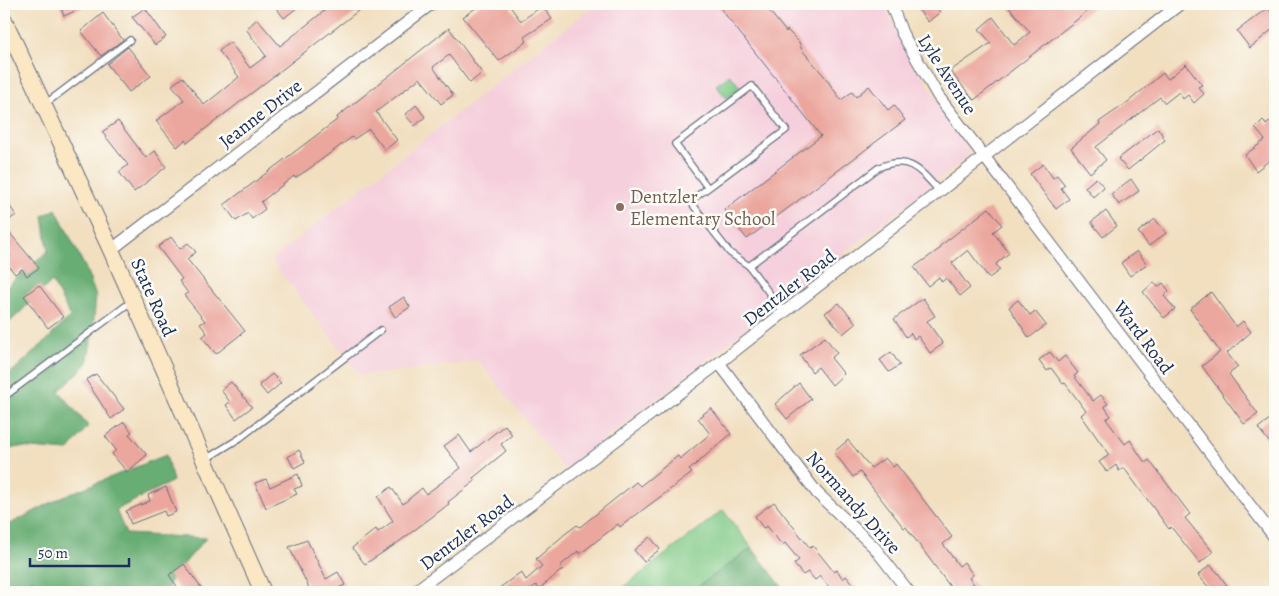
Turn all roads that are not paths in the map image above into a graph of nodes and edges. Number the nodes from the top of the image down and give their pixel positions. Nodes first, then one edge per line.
1 (431, 4) edge
2 (891, 4) edge
3 (1180, 4) edge
4 (4, 20) edge
5 (130, 40) dead end
6 (43, 105) junction
7 (984, 158) junction
8 (708, 188) junction
9 (940, 192) junction
10 (111, 250) junction
11 (748, 266) junction
12 (133, 300) junction
13 (784, 313) junction
14 (381, 330) dead end
15 (719, 363) junction
16 (4, 397) edge
17 (204, 460) junction
18 (1275, 538) edge
19 (263, 592) edge
20 (414, 592) edge
21 (909, 592) edge

1 - 10 street, Jeanne Drive
2 - 7 street, Lyle Avenue
3 - 7 street, Dentzler Road
4 - 6 main road, State Road
5 - 6 lane
6 - 10 main road, State Road
7 - 9 street, Dentzler Road
7 - 18 street, Ward Road
8 - 8 lane
8 - 11 lane
9 - 11 lane
9 - 13 street, Dentzler Road
10 - 12 main road, State Road
11 - 13 lane
12 - 16 lane
12 - 17 main road, State Road
13 - 15 street, Dentzler Road
14 - 17 lane
15 - 20 street, Dentzler Road
15 - 21 street, Normandy Drive
17 - 19 main road, State Road

